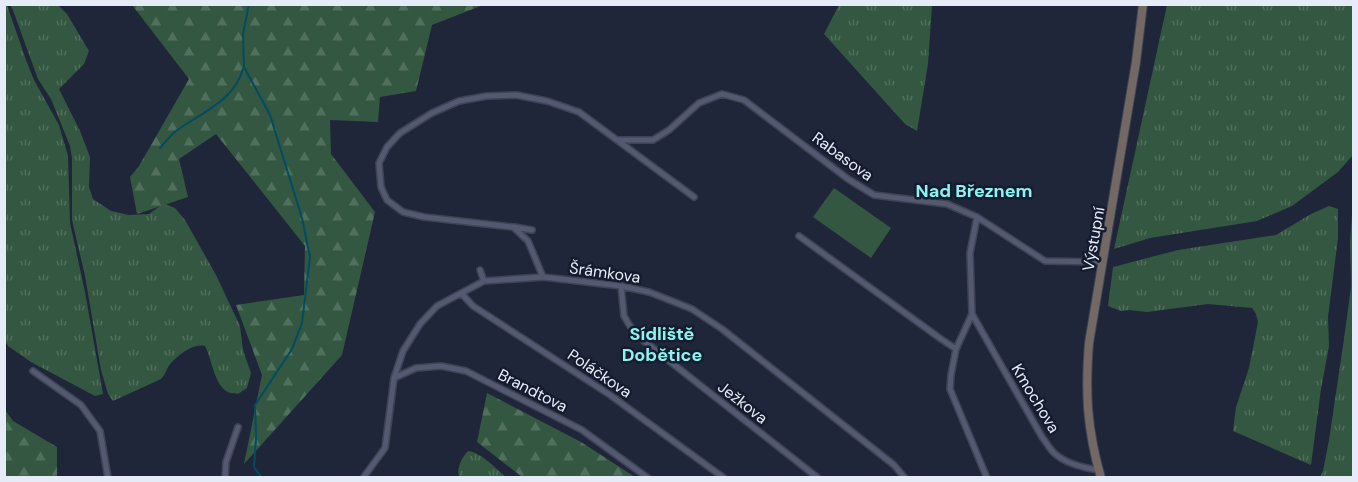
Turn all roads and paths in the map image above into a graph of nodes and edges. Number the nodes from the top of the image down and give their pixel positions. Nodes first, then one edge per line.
1 (1143, 4) edge
2 (617, 140) junction
3 (694, 197) dead end
4 (978, 217) junction
5 (513, 227) junction
6 (532, 230) dead end
7 (799, 236) dead end
8 (1102, 262) junction
9 (480, 270) dead end
10 (543, 277) junction
11 (484, 281) junction
12 (621, 286) junction
13 (461, 293) junction
14 (972, 314) junction
15 (956, 349) junction
16 (33, 371) dead end
17 (394, 378) junction
18 (238, 427) dead end
19 (1100, 474) edge
20 (108, 477) edge
21 (225, 477) edge
22 (363, 477) edge
23 (648, 477) edge
24 (724, 477) edge
25 (818, 477) edge
26 (906, 477) edge
27 (987, 477) edge

1 - 8 street, Výstupní
2 - 3 street
2 - 4 street, Rabasova
2 - 5 street
4 - 8 street, Rabasova
4 - 14 street, Kmochova
5 - 6 street
5 - 10 street
7 - 15 street
8 - 19 street, Výstupní
9 - 11 street
10 - 11 street, Šrámkova
10 - 12 street, Šrámkova
11 - 13 street, Šrámkova
12 - 25 street, Ježkova
12 - 26 street, Šrámkova
13 - 17 street, Šrámkova
13 - 24 street, Poláčkova
14 - 15 street, Kmochova
14 - 19 street, Kmochova
15 - 27 street, Kmochova
16 - 20 street
17 - 22 street, Šrámkova
17 - 23 street, Brandtova
18 - 21 street

